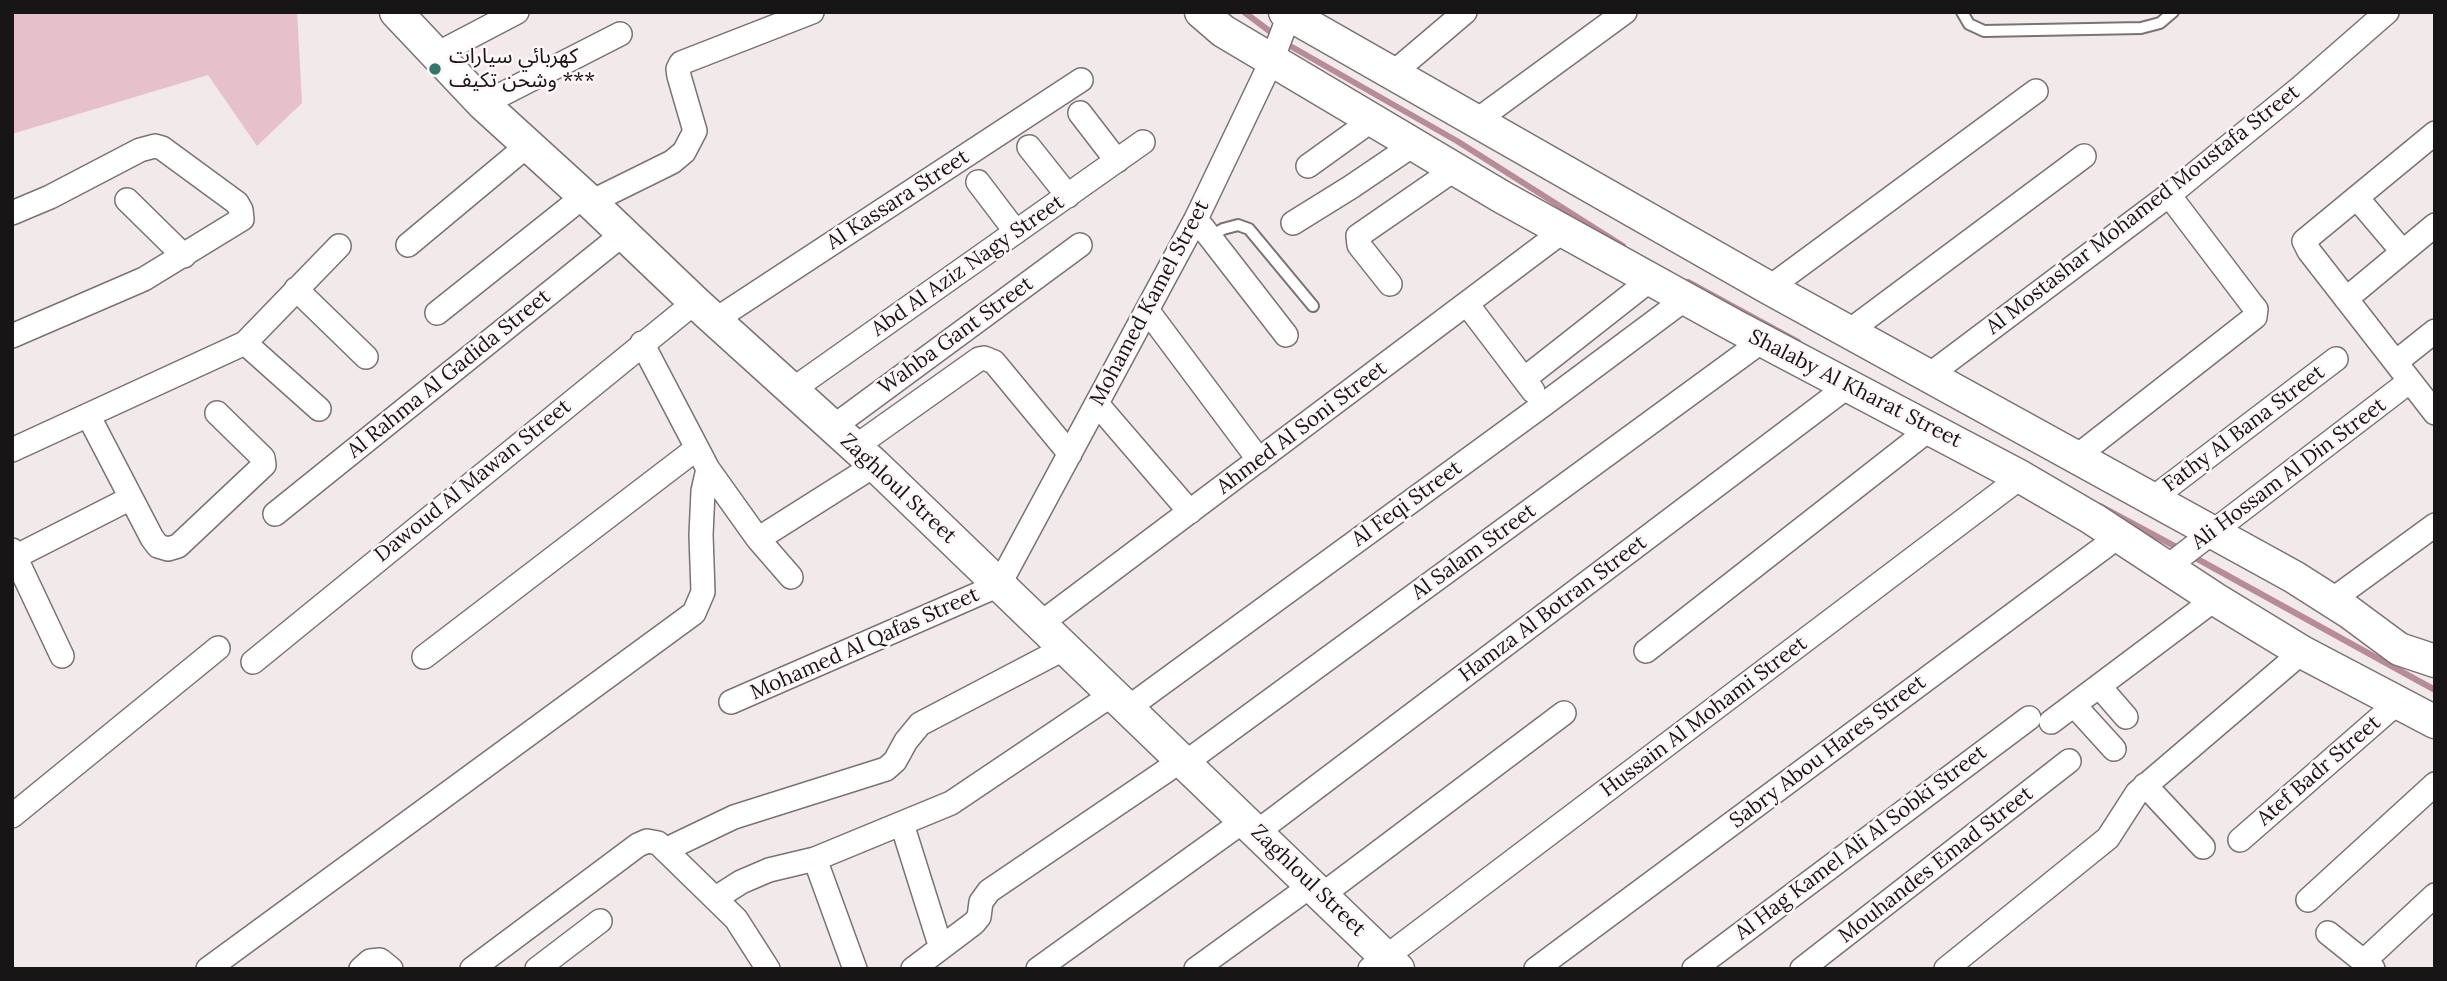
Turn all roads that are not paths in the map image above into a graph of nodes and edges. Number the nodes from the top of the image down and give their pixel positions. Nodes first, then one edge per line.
1 (396, 12) edge
2 (517, 12) edge
3 (812, 12) edge
4 (1201, 12) edge
5 (1465, 12) edge
6 (1625, 12) edge
7 (1962, 12) edge
8 (2173, 12) edge
9 (2386, 12) edge
10 (778, 18) edge
11 (1286, 18) edge
12 (620, 34) dead end
13 (1274, 54) junction
14 (436, 55) junction
15 (1392, 74) junction
16 (1081, 80) dead end
17 (2036, 91) dead end
18 (483, 104) junction
19 (1080, 113) dead end
20 (1372, 120) junction
21 (1476, 121) junction
22 (2435, 133) edge
23 (1143, 142) dead end
24 (528, 145) junction
25 (1413, 145) junction
26 (1029, 147) dead end
27 (2084, 156) dead end
28 (1117, 161) junction
29 (1308, 166) dead end
30 (1455, 169) junction
31 (978, 183) dead end
32 (2169, 195) junction
33 (1068, 196) junction
34 (2357, 198) junction
35 (587, 199) junction
36 (127, 200) dead end
37 (12, 212) edge
38 (1293, 223) dead end
39 (2435, 225) edge
40 (1203, 228) junction
41 (1563, 231) junction
42 (1016, 232) junction
43 (623, 234) junction
44 (1080, 245) dead end
45 (339, 246) dead end
46 (408, 246) dead end
47 (2402, 251) junction
48 (184, 256) junction
49 (1650, 280) junction
50 (1390, 284) dead end
51 (1769, 288) junction
52 (296, 289) junction
53 (1685, 299) junction
54 (2347, 299) junction
55 (1467, 304) junction
56 (1313, 306) dead end
57 (1147, 310) junction
58 (705, 311) junction
59 (437, 313) dead end
60 (2435, 331) edge
61 (1848, 332) junction
62 (1286, 335) dead end
63 (12, 336) edge
64 (1762, 341) junction
65 (245, 342) junction
66 (642, 343) junction
67 (366, 357) dead end
68 (2336, 359) dead end
69 (2396, 362) junction
70 (1928, 376) junction
71 (1524, 379) junction
72 (2410, 381) junction
73 (1848, 386) junction
74 (792, 390) junction
75 (1097, 404) junction
76 (1543, 405) junction
77 (319, 409) dead end
78 (217, 413) dead end
79 (2435, 413) edge
80 (88, 415) junction
81 (1931, 428) junction
82 (854, 447) junction
83 (696, 449) junction
84 (12, 450) edge
85 (1070, 454) junction
86 (2076, 457) junction
87 (1259, 460) junction
88 (708, 469) junction
89 (2021, 477) junction
90 (131, 498) junction
91 (2152, 499) junction
92 (1190, 512) junction
93 (275, 514) dead end
94 (2435, 525) edge
95 (2119, 536) junction
96 (2207, 537) junction
97 (758, 539) junction
98 (2172, 563) junction
99 (16, 567) edge
100 (791, 577) dead end
101 (999, 585) junction
102 (2215, 599) junction
103 (2332, 600) junction
104 (1040, 624) junction
105 (218, 648) dead end
106 (1065, 648) junction
107 (1647, 651) dead end
108 (2302, 652) junction
109 (62, 656) dead end
110 (424, 657) dead end
111 (2435, 661) edge
112 (253, 662) dead end
113 (2099, 686) junction
114 (1120, 701) junction
115 (731, 702) dead end
116 (2397, 703) junction
117 (2074, 705) junction
118 (1564, 713) dead end
119 (2126, 717) dead end
120 (2029, 718) dead end
121 (2052, 722) dead end
122 (2435, 722) edge
123 (2114, 748) dead end
124 (1183, 761) junction
125 (2069, 761) dead end
126 (2435, 784) edge
127 (2145, 786) junction
128 (12, 816) edge
129 (902, 824) junction
130 (1251, 826) junction
131 (2240, 840) dead end
132 (2203, 846) dead end
133 (665, 850) junction
134 (815, 859) junction
135 (1317, 890) junction
136 (2435, 895) edge
137 (716, 898) junction
138 (2308, 900) dead end
139 (600, 921) dead end
140 (2328, 933) dead end
141 (941, 948) junction
142 (1385, 965) edge
143 (2368, 966) edge
144 (208, 969) edge
145 (361, 969) edge
146 (391, 969) edge
147 (472, 969) edge
148 (537, 969) edge
149 (768, 969) edge
150 (855, 969) edge
151 (914, 969) edge
152 (1038, 969) edge
153 (1196, 969) edge
154 (1536, 969) edge
155 (1694, 969) edge
156 (1802, 969) edge
157 (1946, 969) edge

1 - 14 street, Zaghloul Street
2 - 14 street
3 - 10 street
4 - 13 street, Shalaby Al Kharat Street
5 - 15 street
6 - 21 street
7 - 8 lane
9 - 32 street, Al Mostashar Mohamed Moustafa Street
10 - 35 street
11 - 13 street, Mohamed Kamel Street
11 - 15 street, Shalaby Al Kharat Street
12 - 18 street
13 - 20 street, Shalaby Al Kharat Street
13 - 40 street, Mohamed Kamel Street
14 - 18 street, Zaghloul Street
15 - 21 street, Shalaby Al Kharat Street
16 - 58 street, Al Kassara Street
17 - 51 street
18 - 24 street, Zaghloul Street
19 - 28 street
20 - 25 street, Shalaby Al Kharat Street
20 - 29 street
21 - 51 street, Shalaby Al Kharat Street
22 - 34 street
23 - 28 street, Abd Al Aziz Nagy Street
24 - 35 street, Zaghloul Street
24 - 46 street
25 - 30 street, Shalaby Al Kharat Street
25 - 38 street
26 - 33 street
27 - 61 street
28 - 33 street, Abd Al Aziz Nagy Street
30 - 41 street, Shalaby Al Kharat Street
30 - 50 street
31 - 42 street
32 - 70 street, Al Mostashar Mohamed Moustafa Street
32 - 86 street
33 - 42 street, Abd Al Aziz Nagy Street
34 - 47 street
34 - 54 street
35 - 43 street, Zaghloul Street
35 - 59 street
36 - 48 street
37 - 48 street
39 - 47 street
40 - 56 lane
40 - 57 street, Mohamed Kamel Street
40 - 62 street
41 - 49 street, Shalaby Al Kharat Street
41 - 55 street, Ahmed Al Soni Street
42 - 74 street, Abd Al Aziz Nagy Street
43 - 58 street, Zaghloul Street
43 - 93 street, Al Rahma Al Gadida Street
44 - 82 street, Wahba Gant Street
45 - 52 street
47 - 54 street
48 - 63 street
49 - 53 street, Shalaby Al Kharat Street
49 - 71 street
51 - 61 street, Shalaby Al Kharat Street
52 - 65 street
52 - 67 street
53 - 64 street, Shalaby Al Kharat Street
53 - 76 street, Al Feqi Street
54 - 69 street
55 - 71 street
55 - 87 street, Ahmed Al Soni Street
57 - 75 street, Mohamed Kamel Street
57 - 87 street
58 - 66 street, Dawoud Al Mawan Street
58 - 74 street, Zaghloul Street
60 - 69 street
61 - 70 street, Shalaby Al Kharat Street
64 - 73 street, Shalaby Al Kharat Street
64 - 124 street, Al Salam Street
65 - 77 street
65 - 80 street
66 - 83 street
66 - 112 street, Dawoud Al Mawan Street
68 - 91 street, Fathy Al Bana Street
69 - 72 street
70 - 86 street, Shalaby Al Kharat Street
71 - 76 street
72 - 79 street
72 - 96 street, Ali Hossam Al Din Street
73 - 81 street, Shalaby Al Kharat Street
73 - 130 street, Hamza Al Botran Street
74 - 82 street, Zaghloul Street
75 - 85 street, Mohamed Kamel Street
75 - 92 street
76 - 114 street, Al Feqi Street
78 - 90 street
80 - 84 street
80 - 90 street
81 - 89 street, Shalaby Al Kharat Street
81 - 107 street
82 - 85 street
82 - 97 street
82 - 101 street, Zaghloul Street
83 - 88 street
83 - 110 street
85 - 101 street, Mohamed Kamel Street
86 - 91 street, Shalaby Al Kharat Street
87 - 92 street, Ahmed Al Soni Street
88 - 97 street
88 - 144 street
89 - 95 street, Shalaby Al Kharat Street
89 - 142 street, Hussain Al Mohami Street
90 - 99 street
91 - 96 street, Shalaby Al Kharat Street
92 - 104 street, Ahmed Al Soni Street
94 - 103 street
95 - 98 street, Shalaby Al Kharat Street
95 - 154 street, Sabry Abou Hares Street
96 - 98 street, Ali Hossam Al Din Street
96 - 103 street, Shalaby Al Kharat Street
97 - 100 street
98 - 102 street, Shalaby Al Kharat Street
99 - 109 street
101 - 104 street, Zaghloul Street
101 - 115 street, Mohamed Al Qafas Street
102 - 108 street, Shalaby Al Kharat Street
102 - 113 street
103 - 111 street, Shalaby Al Kharat Street
104 - 106 street, Zaghloul Street
105 - 128 street
106 - 114 street, Zaghloul Street
106 - 133 street
108 - 116 street, Shalaby Al Kharat Street
108 - 127 street
113 - 117 street
113 - 119 street
114 - 124 street, Zaghloul Street
114 - 129 street, Al Feqi Street
116 - 122 street, Shalaby Al Kharat Street
116 - 131 street, Atef Badr Street
117 - 121 street
117 - 123 street
118 - 135 street
120 - 155 street, Al Hag Kamel Ali Al Sobki Street
124 - 130 street, Zaghloul Street
124 - 141 street, Al Salam Street
125 - 156 street, Mouhandes Emad Street
126 - 138 street
127 - 132 street
127 - 157 street
129 - 134 street, Al Feqi Street
129 - 141 street
130 - 135 street, Zaghloul Street
130 - 152 street, Hamza Al Botran Street
133 - 137 street
133 - 147 street
134 - 137 street, Al Feqi Street
134 - 150 street
135 - 142 street, Zaghloul Street
135 - 153 street
136 - 143 street
137 - 149 street
139 - 148 street
140 - 143 street
141 - 151 street, Al Salam Street
145 - 146 street

